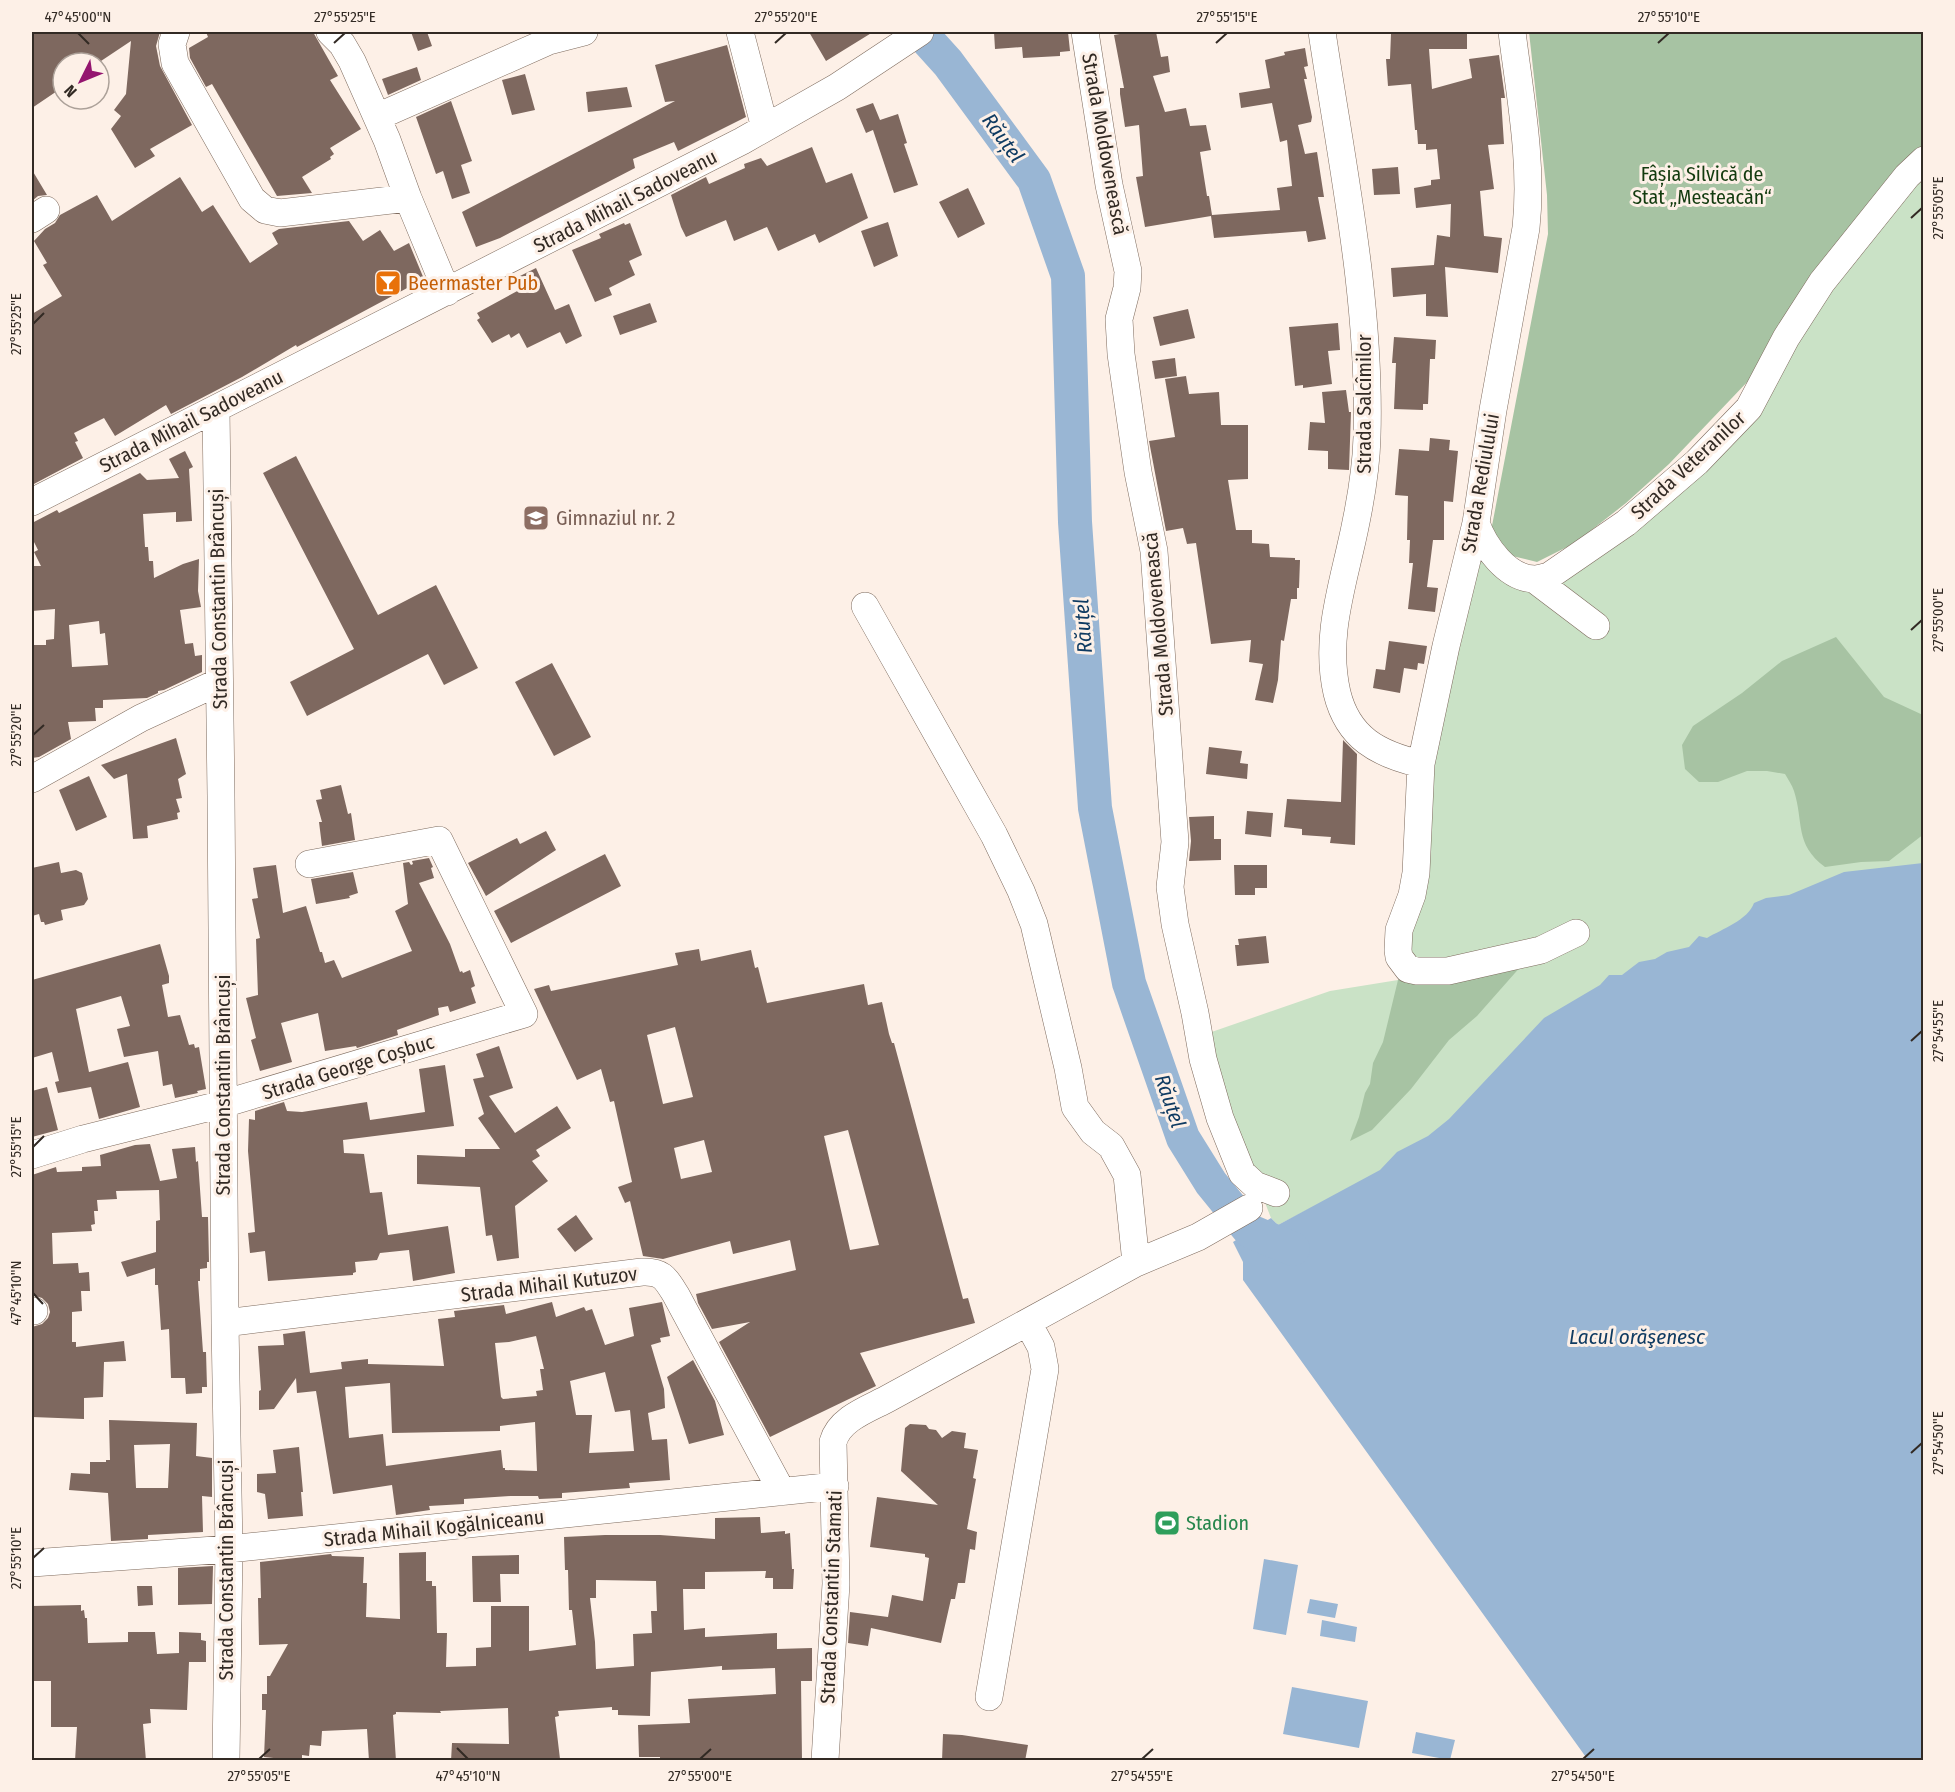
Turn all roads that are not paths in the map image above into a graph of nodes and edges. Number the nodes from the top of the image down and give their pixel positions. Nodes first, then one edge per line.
1 (176, 32) edge
2 (330, 32) edge
3 (585, 32) edge
4 (740, 32) edge
5 (920, 32) edge
6 (1085, 32) edge
7 (1322, 32) edge
8 (1512, 32) edge
9 (377, 117) junction
10 (765, 128) junction
11 (1923, 160) edge
12 (408, 198) junction
13 (447, 292) junction
14 (216, 409) junction
15 (32, 502) edge
16 (1476, 523) junction
17 (1534, 579) junction
18 (865, 606) dead end
19 (1596, 626) dead end
20 (219, 682) junction
21 (1421, 764) junction
22 (32, 780) edge
23 (309, 864) dead end
24 (1576, 933) dead end
25 (223, 1104) junction
26 (32, 1155) edge
27 (1276, 1193) dead end
28 (1249, 1208) dead end
29 (1136, 1263) junction
30 (225, 1323) junction
31 (1028, 1323) junction
32 (835, 1486) junction
33 (782, 1492) junction
34 (229, 1549) junction
35 (32, 1563) edge
36 (989, 1697) dead end
37 (226, 1761) edge
38 (825, 1761) edge

1 - 12 street
2 - 9 street
3 - 9 street
4 - 10 street
5 - 10 street, Strada Mihail Sadoveanu
6 - 27 street, Strada Moldovenească
7 - 21 street, Strada Salcîmilor
8 - 16 street, Strada Rediulului
9 - 12 street
10 - 13 street, Strada Mihail Sadoveanu
11 - 17 street, Strada Veteranilor
12 - 13 street
13 - 14 street, Strada Mihail Sadoveanu
14 - 15 street, Strada Mihail Sadoveanu
14 - 20 street, Strada Constantin Brâncuși
16 - 17 street
16 - 21 street, Strada Rediulului
17 - 19 street
18 - 29 street
20 - 22 street
20 - 25 street, Strada Constantin Brâncuși
21 - 24 street, Strada Rediulului
23 - 25 street, Strada George Coșbuc
25 - 26 street, Strada George Coșbuc
25 - 30 street, Strada Constantin Brâncuși
28 - 29 street
29 - 31 street
30 - 33 street, Strada Mihail Kutuzov
30 - 34 street, Strada Constantin Brâncuși
31 - 32 street, Strada Constantin Stamati
31 - 36 street
32 - 33 street, Strada Mihail Kogălniceanu
32 - 38 street, Strada Constantin Stamati
33 - 34 street, Strada Mihail Kogălniceanu
34 - 35 street, Strada Mihail Kogălniceanu
34 - 37 street, Strada Constantin Brâncuși

